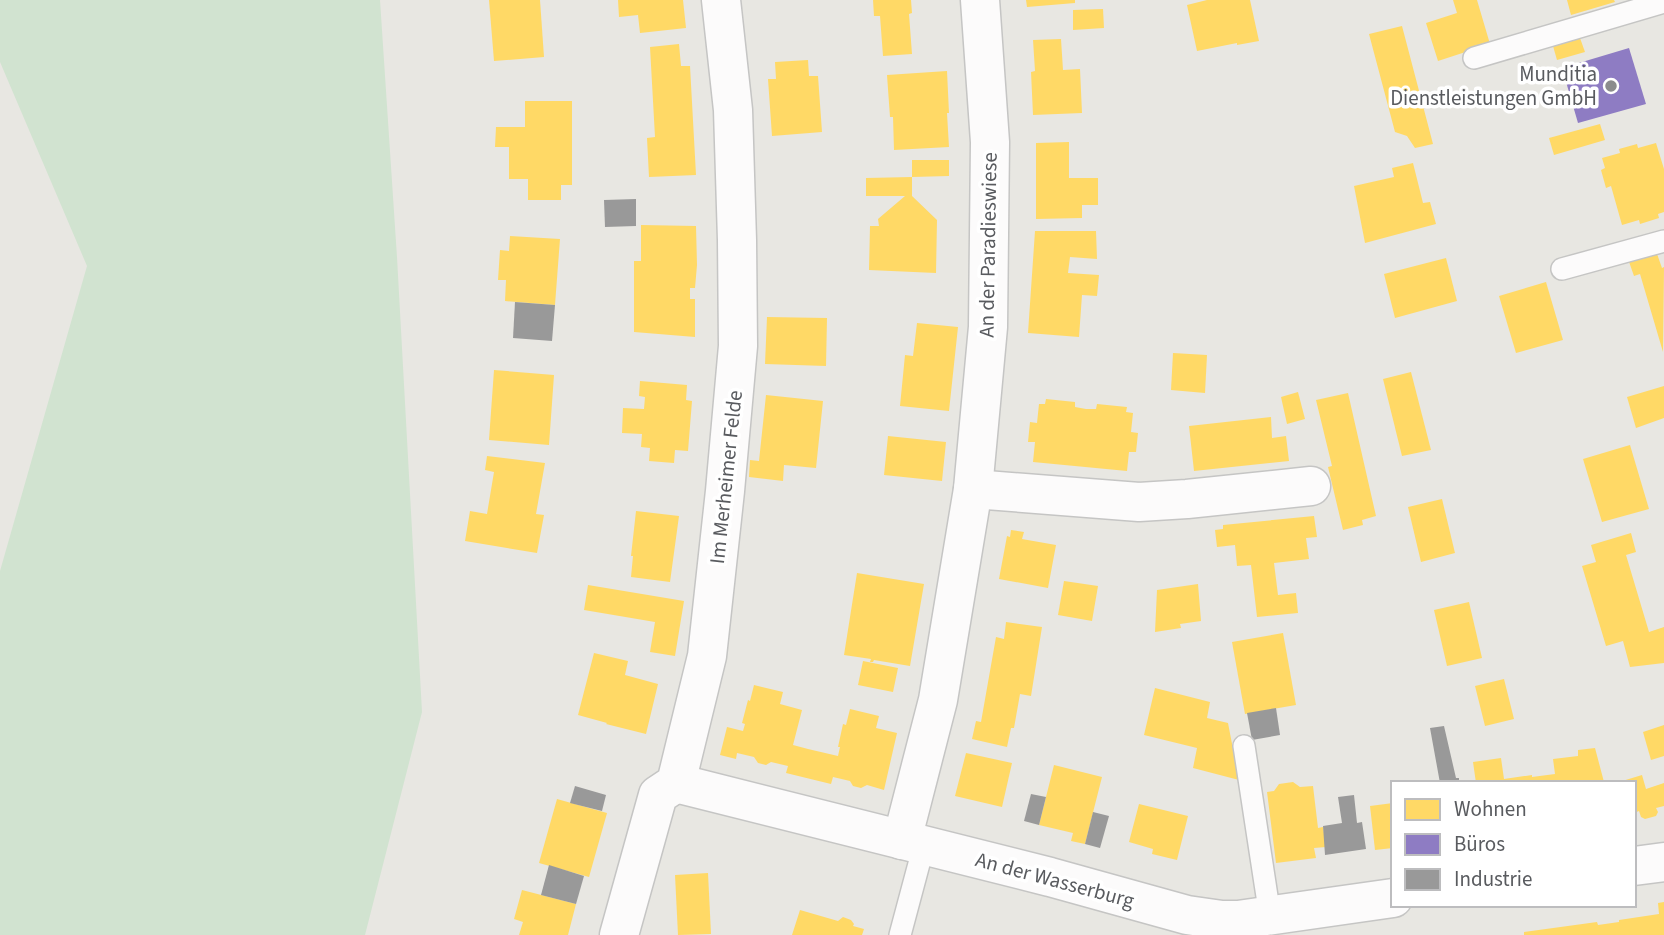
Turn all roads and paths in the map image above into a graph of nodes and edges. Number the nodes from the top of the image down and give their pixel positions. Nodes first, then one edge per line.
1 (721, 0) edge
2 (980, 0) edge
3 (1664, 2) edge
4 (1474, 58) dead end
5 (1664, 241) edge
6 (1562, 269) dead end
7 (1311, 486) dead end
8 (973, 489) junction
9 (1244, 747) dead end
10 (676, 783) junction
11 (913, 843) junction
12 (1664, 862) edge
13 (1636, 866) edge
14 (1391, 898) edge
15 (1270, 916) junction
16 (1185, 925) edge
17 (619, 935) edge
18 (900, 935) edge

1 - 10 street, Im Merheimer Felde
2 - 8 street, An der Paradieswiese
3 - 4 lane
5 - 6 lane
7 - 8 street
8 - 11 street, An der Paradieswiese
9 - 15 lane
10 - 11 street, An der Wasserburg
10 - 17 street, Im Merheimer Felde
11 - 16 street, An der Wasserburg
11 - 18 lane
12 - 13 street
14 - 15 street, An der Wasserburg
15 - 16 street, An der Wasserburg

